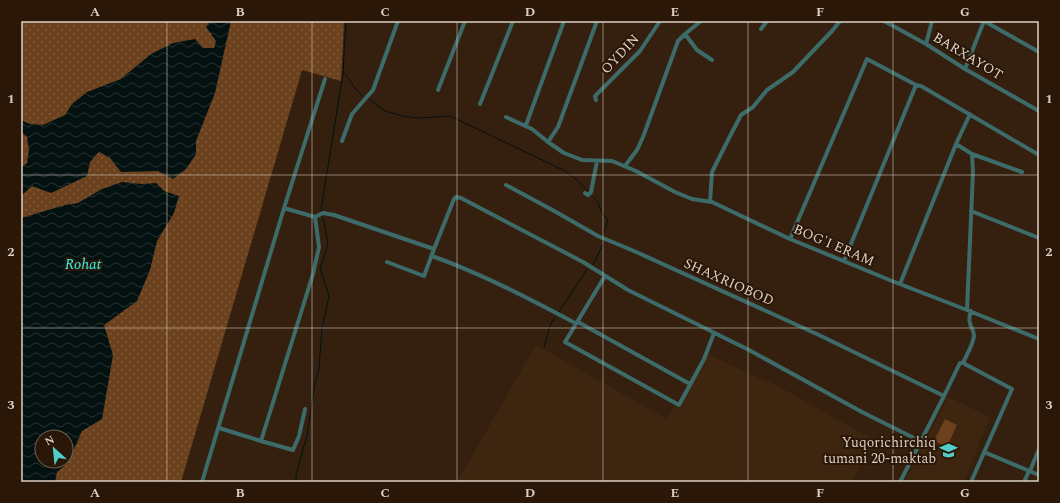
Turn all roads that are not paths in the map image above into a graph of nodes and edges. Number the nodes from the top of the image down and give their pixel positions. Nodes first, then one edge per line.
1 (398, 21) edge
2 (465, 21) edge
3 (513, 21) edge
4 (564, 21) edge
5 (596, 21) edge
6 (660, 21) edge
7 (701, 21) edge
8 (766, 21) edge
9 (840, 21) edge
10 (884, 21) edge
11 (932, 21) edge
12 (984, 21) edge
13 (761, 29) dead end
14 (684, 34) junction
15 (926, 44) junction
16 (1039, 52) edge
17 (712, 60) dead end
18 (965, 69) junction
19 (325, 79) dead end
20 (916, 85) junction
21 (438, 90) dead end
22 (596, 100) dead end
23 (480, 104) dead end
24 (1039, 111) edge
25 (970, 114) junction
26 (506, 117) dead end
27 (526, 125) junction
28 (342, 140) dead end
29 (548, 142) junction
30 (956, 144) junction
31 (972, 154) junction
32 (1039, 155) edge
33 (597, 161) junction
34 (625, 166) junction
35 (1022, 172) dead end
36 (506, 185) dead end
37 (585, 193) dead end
38 (710, 202) junction
39 (284, 208) junction
40 (971, 211) junction
41 (315, 217) junction
42 (1039, 238) edge
43 (790, 239) junction
44 (434, 249) junction
45 (432, 256) junction
46 (844, 261) junction
47 (387, 262) dead end
48 (605, 276) junction
49 (900, 284) junction
50 (969, 311) junction
51 (577, 322) junction
52 (714, 333) junction
53 (1039, 339) edge
54 (963, 363) junction
55 (690, 384) junction
56 (944, 396) junction
57 (305, 409) dead end
58 (219, 428) junction
59 (920, 441) junction
60 (261, 442) junction
61 (1039, 449) edge
62 (984, 452) junction
63 (1029, 471) junction
64 (1039, 475) edge
65 (202, 482) edge
66 (900, 482) edge
67 (970, 482) edge
68 (1024, 482) edge

1 - 28 street
2 - 21 street
3 - 23 street
4 - 27 street
5 - 29 street
6 - 22 street, OYDIN
7 - 14 street
8 - 13 street
9 - 38 street
10 - 15 street, BARXAYOT
11 - 15 street
12 - 16 street
12 - 18 street
14 - 17 street
14 - 34 street
15 - 18 street, BARXAYOT
18 - 24 street, BARXAYOT
19 - 39 street
20 - 25 street
20 - 43 street
20 - 46 street
25 - 30 street
25 - 32 street
26 - 27 street, BOG'I ERAM
27 - 29 street, BOG'I ERAM
29 - 33 street, BOG'I ERAM
30 - 31 street
30 - 49 street
31 - 35 street
31 - 40 street
33 - 34 street, BOG'I ERAM
33 - 37 street
34 - 38 street, BOG'I ERAM
36 - 56 street, SHAXRIOBOD
38 - 43 street, BOG'I ERAM
39 - 41 street
39 - 58 street
40 - 42 street
40 - 50 street
41 - 44 street
41 - 60 street
43 - 46 street, BOG'I ERAM
44 - 45 street
44 - 48 street
45 - 47 street
45 - 51 street
46 - 49 street, BOG'I ERAM
48 - 51 street
48 - 52 street
49 - 50 street, BOG'I ERAM
50 - 53 street, BOG'I ERAM
50 - 54 street
51 - 55 street
51 - 55 street
52 - 55 street
52 - 59 street
54 - 56 street
54 - 62 street
56 - 59 street
57 - 60 street
58 - 60 street
58 - 65 street
59 - 66 street
61 - 63 street
62 - 63 street
62 - 67 street
63 - 64 street
63 - 68 street

